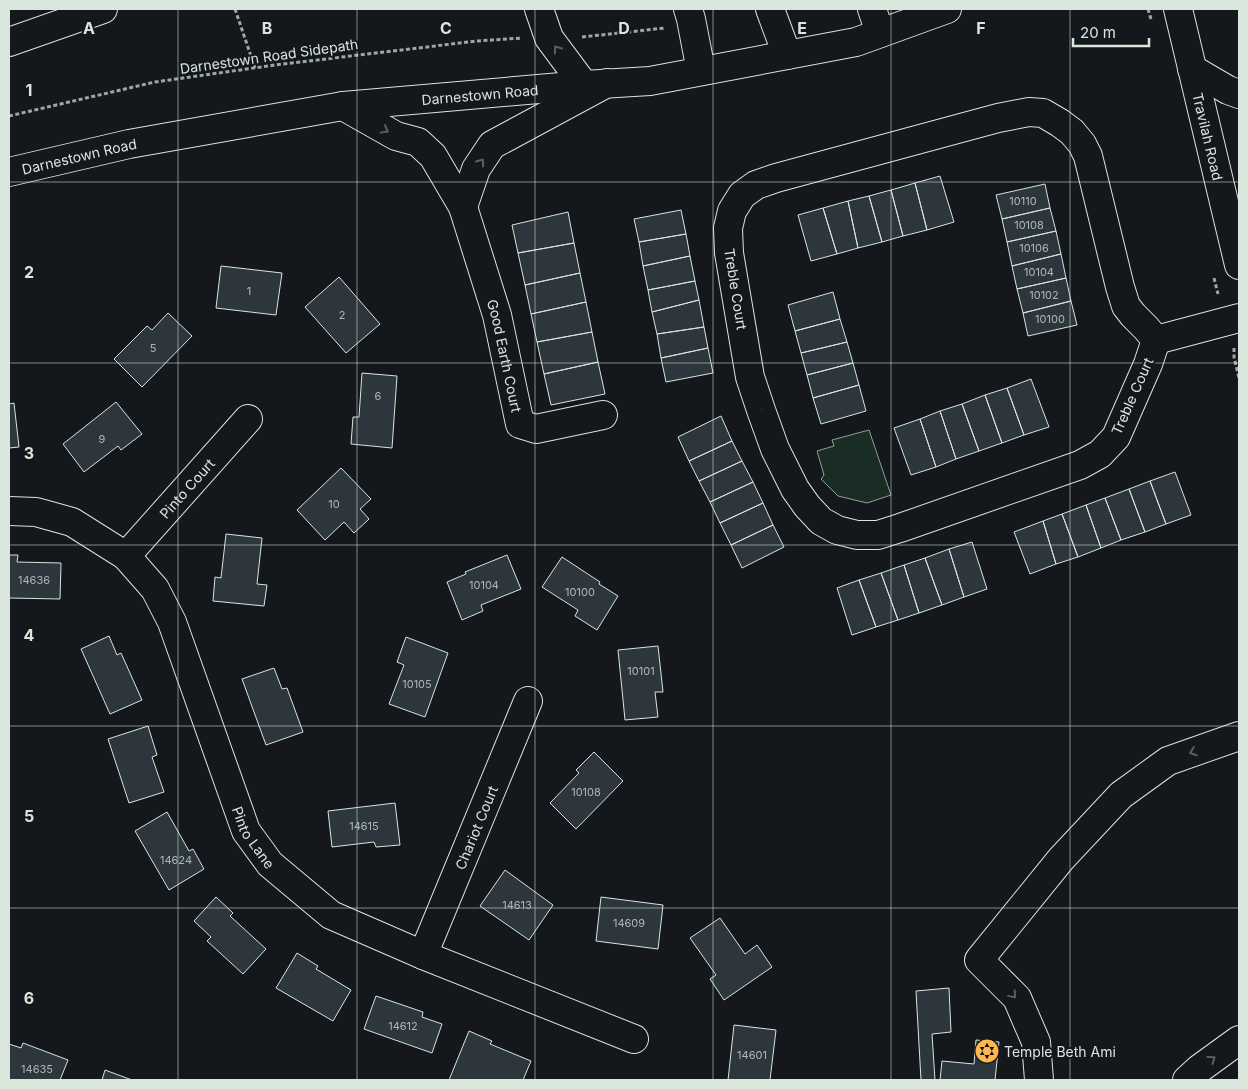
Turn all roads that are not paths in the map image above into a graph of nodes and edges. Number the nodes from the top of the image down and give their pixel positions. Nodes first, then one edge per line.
1 (103, 9) edge
2 (539, 9) edge
3 (770, 9) edge
4 (947, 9) edge
5 (1178, 9) edge
6 (678, 18) edge
7 (876, 21) edge
8 (9, 42) edge
9 (787, 56) junction
10 (1192, 68) junction
11 (701, 71) junction
12 (595, 84) junction
13 (1239, 94) edge
14 (343, 106) junction
15 (11, 169) edge
16 (463, 207) junction
17 (1239, 265) edge
18 (1239, 318) edge
19 (1156, 340) junction
20 (603, 415) dead end
21 (248, 419) dead end
22 (9, 511) edge
23 (126, 556) junction
24 (528, 701) dead end
25 (1239, 736) edge
26 (422, 955) junction
27 (634, 1039) dead end
28 (1239, 1040) edge
29 (1039, 1080) edge
30 (1187, 1080) edge

1 - 8 street
12 -> 2 street
3 - 9 street
4 - 7 street, Darnestown Road
5 - 10 street, Travilah Road
6 - 11 street
7 - 9 street, Darnestown Road
9 - 11 street, Darnestown Road
10 - 13 street
10 - 17 street, Travilah Road
11 - 12 street, Darnestown Road
12 - 14 street, Darnestown Road
16 -> 12 street
14 - 15 street, Darnestown Road
14 -> 16 street, Good Earth Court
16 - 20 street, Good Earth Court
18 - 19 street, Treble Court
19 - 19 street, Treble Court
21 - 23 street, Pinto Court
22 - 23 street, Pinto Lane
23 - 26 street, Pinto Lane
24 - 26 street, Chariot Court
25 -> 29 street
26 - 27 street, Pinto Lane
30 -> 28 street

